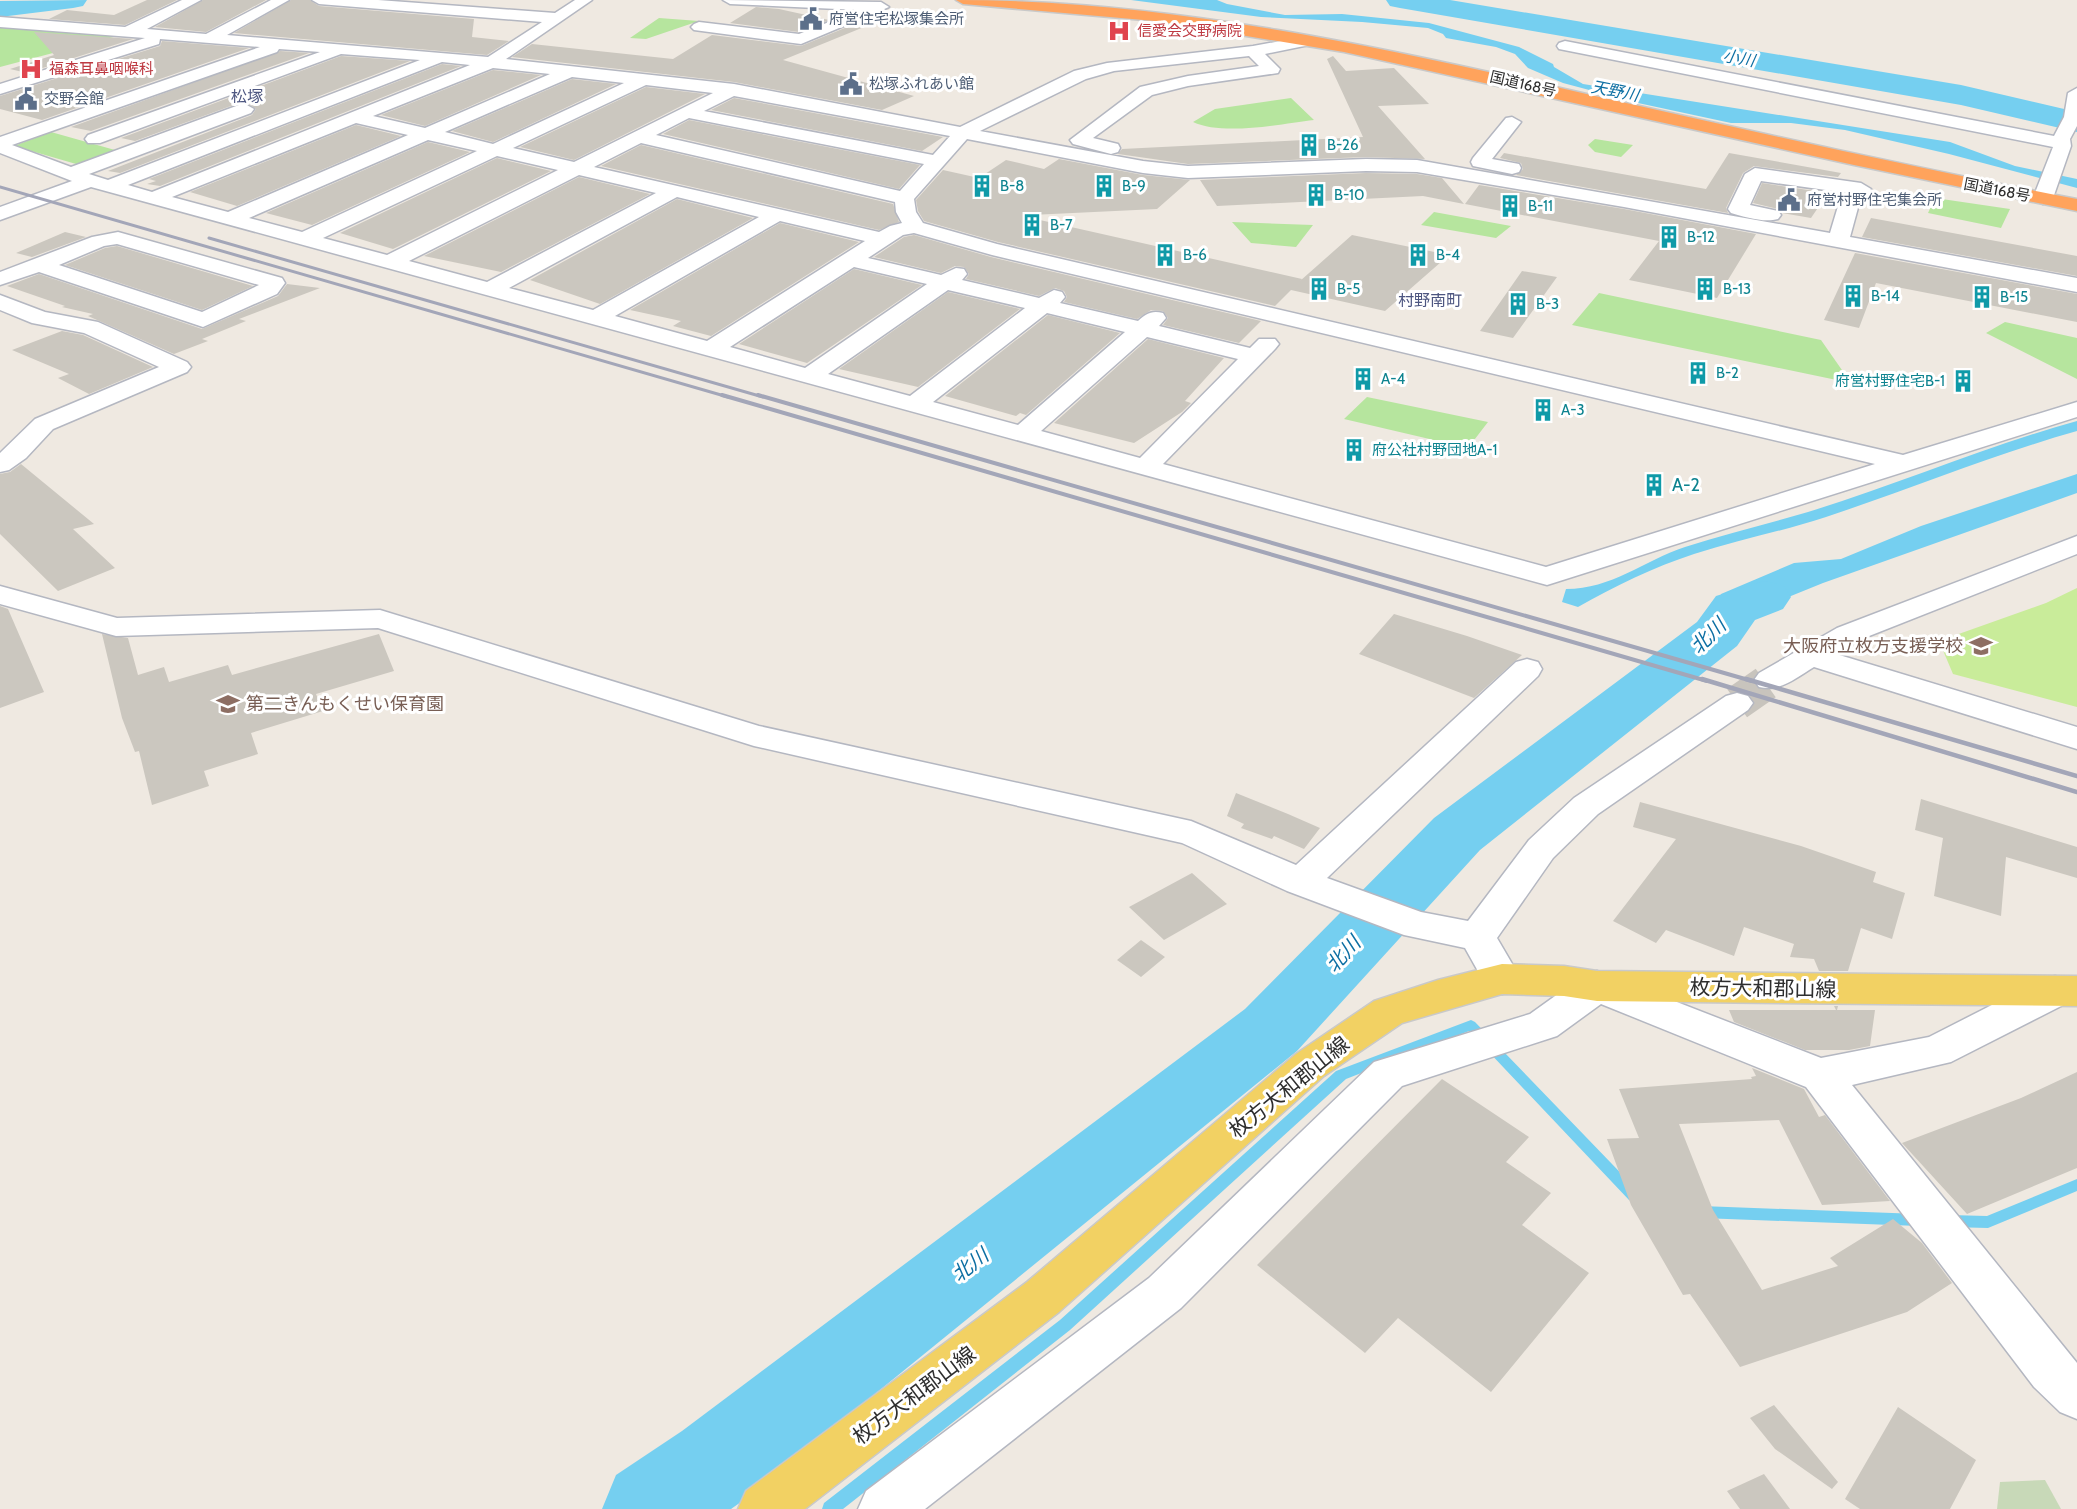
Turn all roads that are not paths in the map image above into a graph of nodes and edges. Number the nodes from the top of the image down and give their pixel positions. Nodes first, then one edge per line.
1 (194, 0) edge
2 (282, 0) edge
3 (319, 0) edge
4 (436, 0) edge
5 (585, 0) edge
6 (730, 0) edge
7 (963, 0) edge
8 (602, 6) dead end
9 (421, 8) junction
10 (556, 18) junction
11 (241, 21) junction
12 (0, 22) edge
13 (396, 22) dead end
14 (276, 24) dead end
15 (699, 27) dead end
16 (126, 32) junction
17 (167, 36) junction
18 (371, 36) dead end
19 (208, 39) junction
20 (1308, 42) junction
21 (281, 45) junction
22 (1565, 46) dead end
23 (345, 49) junction
24 (526, 49) junction
25 (1253, 51) junction
26 (396, 54) junction
27 (442, 57) junction
28 (490, 63) junction
29 (352, 70) dead end
30 (570, 72) junction
31 (644, 80) junction
32 (0, 89) edge
33 (732, 90) junction
34 (2077, 93) edge
35 (140, 96) junction
36 (263, 103) dead end
37 (182, 108) junction
38 (240, 111) junction
39 (688, 112) junction
40 (354, 117) junction
41 (220, 119) junction
42 (279, 120) junction
43 (1512, 122) dead end
44 (47, 128) junction
45 (323, 130) junction
46 (964, 132) junction
47 (426, 134) junction
48 (639, 137) junction
49 (94, 140) junction
50 (2062, 144) junction
51 (0, 145) edge
52 (136, 150) junction
53 (495, 150) junction
54 (935, 161) junction
55 (1474, 168) junction
56 (576, 169) junction
57 (91, 180) junction
58 (674, 191) junction
59 (2044, 194) junction
60 (153, 198) junction
61 (904, 198) junction
62 (2077, 205) edge
63 (0, 214) edge
64 (777, 215) junction
65 (1733, 215) junction
66 (230, 219) junction
67 (915, 227) junction
68 (1840, 234) junction
69 (304, 239) junction
70 (882, 239) junction
71 (992, 249) junction
72 (850, 260) junction
73 (390, 262) junction
74 (39, 265) junction
75 (1088, 272) junction
76 (0, 279) edge
77 (944, 282) junction
78 (2077, 285) edge
79 (490, 289) junction
80 (1182, 294) junction
81 (0, 302) edge
82 (1043, 306) junction
83 (596, 318) junction
84 (1291, 319) junction
85 (1142, 329) junction
86 (711, 349) junction
87 (1254, 356) junction
88 (809, 376) junction
89 (915, 404) junction
90 (2077, 409) edge
91 (1023, 434) junction
92 (1904, 463) junction
93 (0, 464) edge
94 (1144, 466) junction
95 (2077, 544) edge
96 (0, 596) edge
97 (1811, 656) junction
98 (1527, 669) dead end
99 (1770, 680) tunnel mouth
100 (1737, 703) tunnel mouth
101 (2077, 738) edge
102 (1306, 883) junction
103 (1477, 937) junction
104 (1502, 979) junction
105 (1597, 986) junction
106 (2066, 991) edge
107 (1820, 1075) junction
108 (2077, 1396) edge
109 (764, 1509) edge
110 (884, 1509) edge

1 - 16 street
2 - 11 street
3 - 9 street
4 - 9 street
5 - 10 street
6 - 15 street
7 - 20 highway, 国道168号
8 - 24 street
9 - 10 street
9 - 13 street
10 - 24 street
11 - 14 street
11 - 19 street
12 - 16 street
16 - 17 street
17 - 19 street
17 - 32 street
18 - 23 street
19 - 21 street
20 - 25 street
20 - 59 highway, 国道168号
21 - 23 street
21 - 35 street
22 - 50 street
23 - 26 street
23 - 37 street
24 - 28 street
24 - 33 street
25 - 46 street
25 - 55 street
26 - 27 street
26 - 29 street
27 - 28 street
27 - 42 street
28 - 30 street
28 - 40 street
30 - 31 street
30 - 47 street
31 - 33 street
31 - 53 street
33 - 39 street
33 - 46 street
34 - 50 street
35 - 37 street
35 - 44 street
36 - 38 street
37 - 41 street
37 - 49 street
38 - 41 street
38 - 42 street
39 - 48 street
39 - 54 street
40 - 45 street
40 - 47 street
41 - 52 street
42 - 45 street
42 - 57 street
43 - 55 street
44 - 49 street
44 - 51 street
45 - 60 street
46 - 54 street
46 - 55 street
47 - 53 street
47 - 66 street
48 - 56 street
48 - 61 street
49 - 52 street
50 - 59 street
51 - 57 street
52 - 57 street
53 - 56 street
53 - 69 street
54 - 61 street
55 - 65 street
56 - 58 street
56 - 73 street
57 - 60 street
57 - 63 street
58 - 64 street
58 - 79 street
59 - 62 highway, 国道168号
60 - 66 street
61 - 67 street
64 - 70 street
64 - 83 street
65 - 68 street
65 - 68 street
66 - 69 street
67 - 70 street
67 - 71 street
68 - 78 street
69 - 73 street
70 - 72 street
71 - 75 street
71 - 77 street
72 - 77 street
72 - 86 street
73 - 79 street
74 - 74 street
74 - 76 street
75 - 80 street
75 - 82 street
77 - 82 street
77 - 88 street
79 - 83 street
80 - 84 street
80 - 85 street
81 - 93 street
82 - 85 street
82 - 89 street
83 - 86 street
84 - 87 street
84 - 92 street
85 - 87 street
85 - 91 street
86 - 88 street
87 - 94 street
88 - 89 street
89 - 91 street
90 - 92 street
91 - 94 street
92 - 94 street
95 - 97 street
96 - 102 street
97 - 99 street
97 - 101 street
98 - 102 street
100 - 103 street
102 - 103 street
103 - 104 street
104 - 105 main road, 枚方大和郡山線
104 - 109 main road, 枚方大和郡山線
105 - 106 main road, 枚方大和郡山線
105 - 107 street
105 - 110 street
106 - 107 street
107 - 108 street

